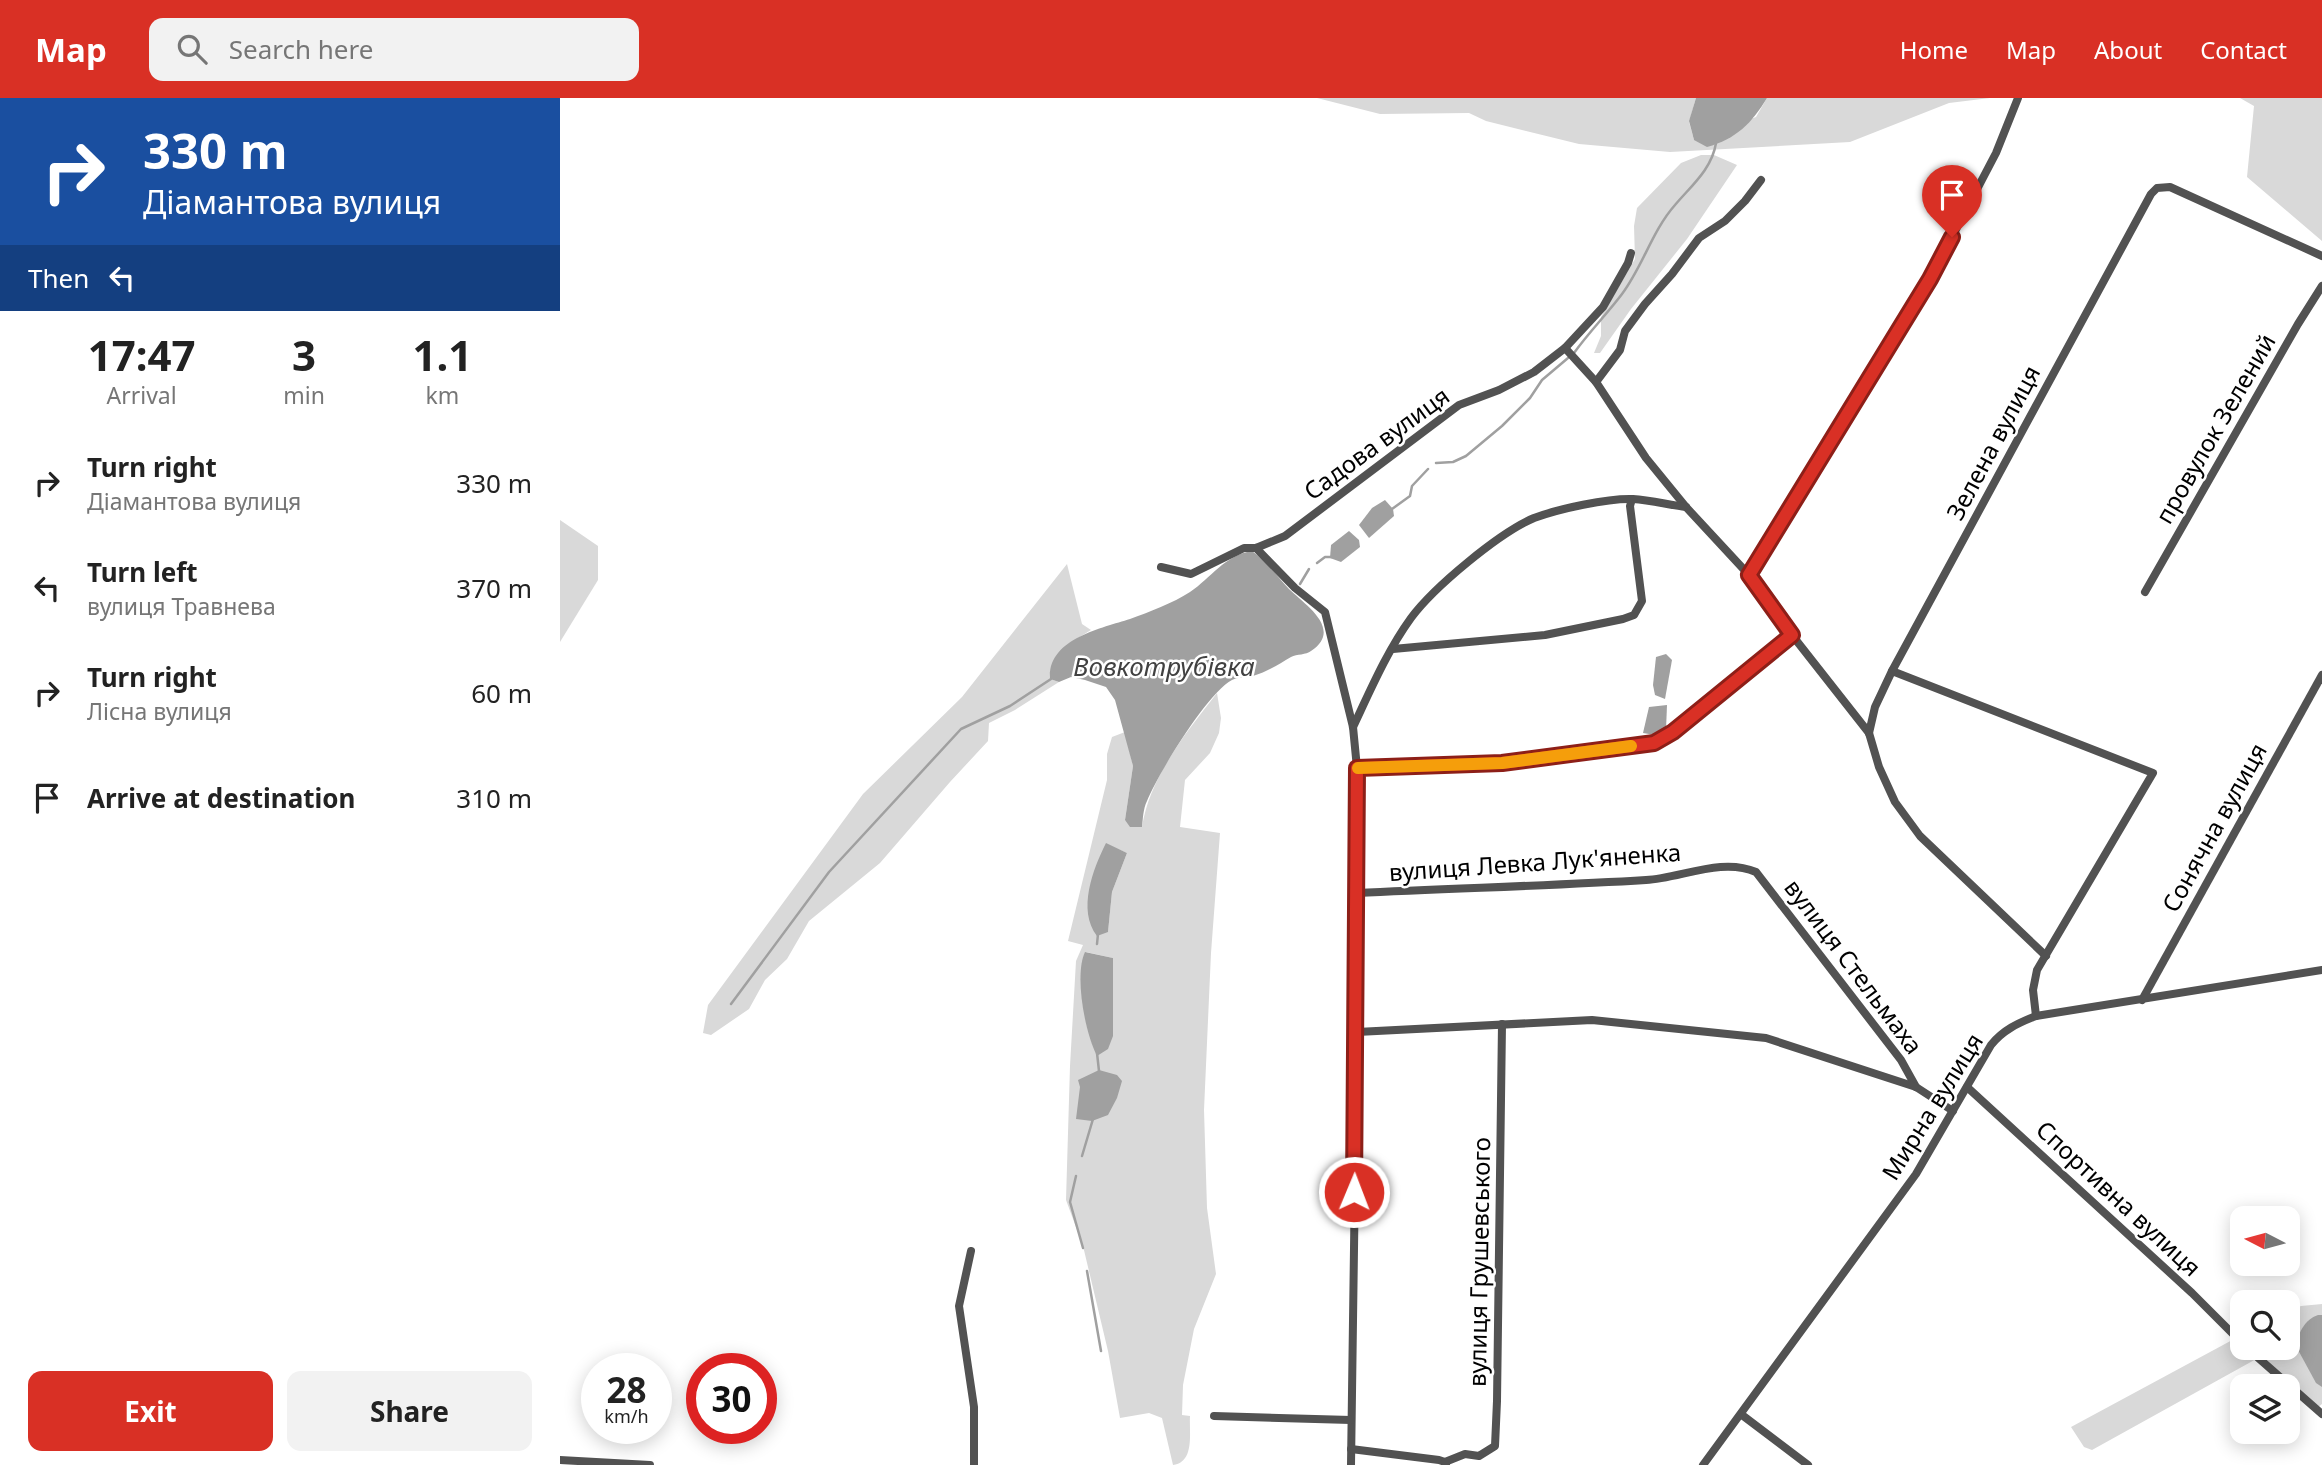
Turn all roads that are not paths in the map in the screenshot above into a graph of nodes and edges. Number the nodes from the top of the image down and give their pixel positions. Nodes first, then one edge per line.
1 (2018, 98) edge
2 (1761, 180) dead end
3 (1631, 253) dead end
4 (2322, 256) edge
5 (2322, 286) edge
6 (1565, 348) junction
7 (1596, 382) junction
8 (1632, 499) junction
9 (1686, 507) junction
10 (1256, 548) junction
11 (1161, 567) dead end
12 (1749, 575) junction
13 (2145, 592) dead end
14 (1792, 635) junction
15 (1393, 649) junction
16 (1892, 671) junction
17 (2322, 675) edge
18 (1353, 727) junction
19 (1869, 733) junction
20 (1357, 768) junction
21 (1756, 872) joint
22 (1357, 893) junction
23 (2046, 956) junction
24 (2322, 970) edge
25 (2142, 1000) junction
26 (2036, 1016) junction
27 (1502, 1024) junction
28 (1357, 1032) junction
29 (1916, 1087) junction
30 (1967, 1087) junction
31 (1953, 1111) junction
32 (971, 1251) dead end
33 (2230, 1331) edge
34 (2261, 1360) edge
35 (2322, 1414) edge
36 (1742, 1415) junction
37 (1214, 1416) dead end
38 (1351, 1420) junction
39 (1351, 1449) junction
40 (560, 1460) edge
41 (1445, 1463) edge
42 (650, 1465) edge
43 (974, 1465) edge
44 (1350, 1465) edge
45 (1703, 1465) edge
46 (1808, 1465) edge

1 - 12 street
2 - 7 street
3 - 6 street, Садова вулиця
4 - 16 street, Зелена вулиця
5 - 13 street, провулок Зелений
6 - 7 street
6 - 10 street, Садова вулиця
7 - 9 street
8 - 9 street
8 - 15 street
8 - 15 street
9 - 12 street
10 - 11 street, Садова вулиця
10 - 18 street
12 - 14 street
14 - 19 street
14 - 20 street
15 - 18 street
16 - 19 street, Зелена вулиця
16 - 23 street
17 - 25 street, Сонячна вулиця
18 - 20 street
19 - 23 street
20 - 22 street
21 - 22 street, вулиця Левка Лук'яненка
21 - 29 street, вулиця Стельмаха
22 - 28 street
23 - 26 street
24 - 25 street, Мирна вулиця
25 - 26 street, Мирна вулиця
26 - 30 street, Мирна вулиця
27 - 28 street
27 - 29 street
27 - 41 street, вулиця Грушевського
28 - 38 street
29 - 31 street
30 - 31 street, Мирна вулиця
30 - 33 street, Спортивна вулиця
31 - 36 street, Мирна вулиця
32 - 43 street
34 - 35 street
36 - 45 street, Мирна вулиця
36 - 46 street
37 - 38 street
38 - 39 street
39 - 41 street, вулиця Грушевського
39 - 44 street
40 - 42 street

